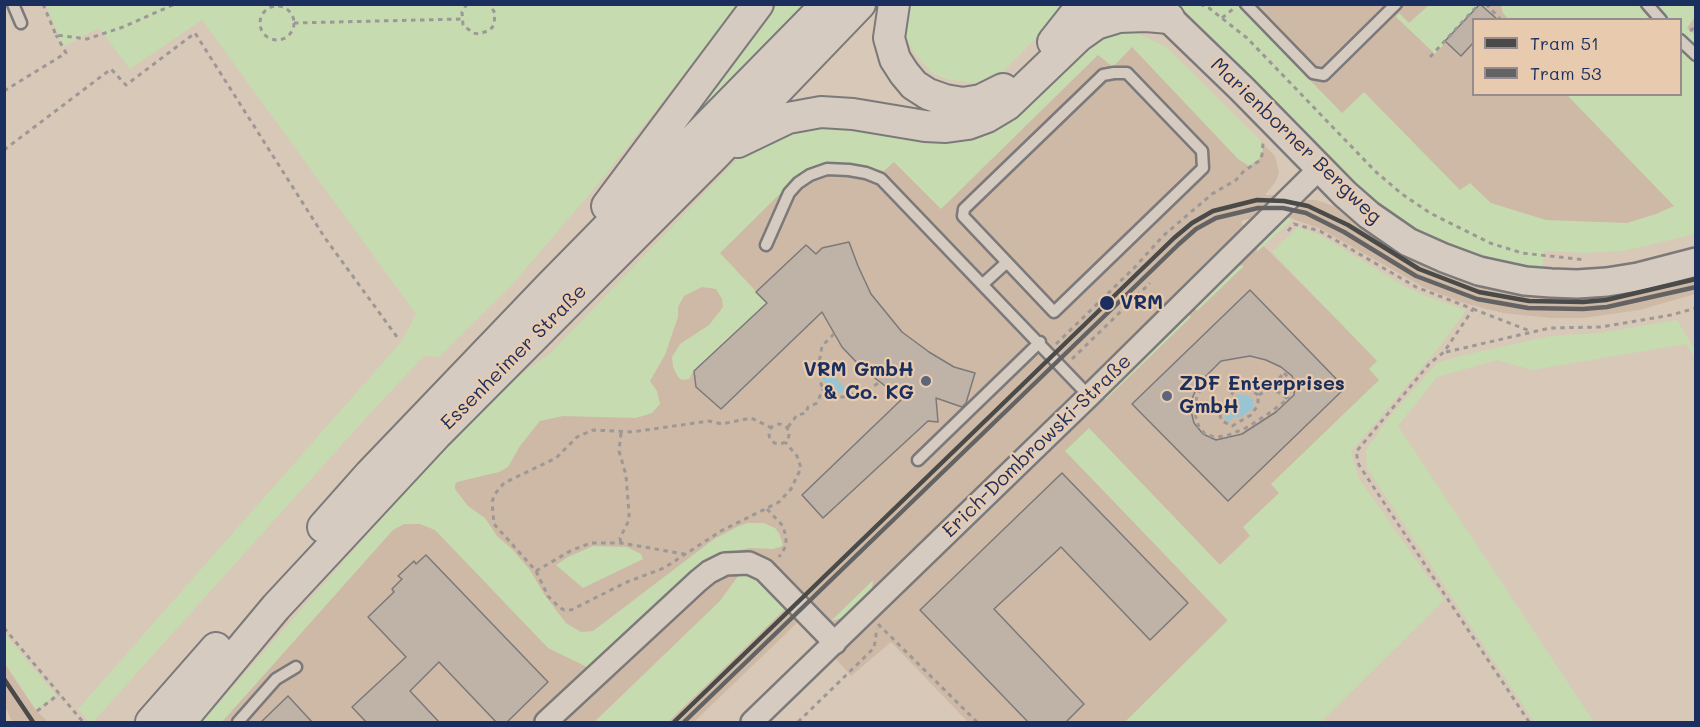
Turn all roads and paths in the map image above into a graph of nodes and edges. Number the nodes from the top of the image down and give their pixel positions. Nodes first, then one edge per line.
1 (13, 4) edge
2 (43, 4) edge
3 (175, 4) edge
4 (467, 4) edge
5 (497, 4) edge
6 (758, 4) edge
7 (827, 4) edge
8 (860, 4) edge
9 (894, 4) edge
10 (1200, 4) edge
11 (1239, 4) edge
12 (1246, 4) edge
13 (1396, 4) edge
14 (1479, 4) edge
15 (1486, 4) edge
16 (1647, 4) edge
17 (270, 6) edge
18 (491, 6) edge
19 (1092, 9) edge
20 (1161, 11) edge
21 (1222, 18) junction
22 (1500, 18) edge
23 (1659, 18) edge
24 (462, 19) junction
25 (21, 23) dead end
26 (294, 23) junction
27 (56, 35) junction
28 (1682, 42) edge
29 (1695, 55) edge
30 (1430, 57) dead end
31 (4, 91) edge
32 (1261, 136) dead end
33 (4, 150) edge
34 (715, 155) junction
35 (1320, 168) junction
36 (1287, 231) dead end
37 (766, 246) dead end
38 (1589, 260) dead end
39 (1695, 262) edge
40 (1006, 264) junction
41 (1150, 283) dead end
42 (983, 284) junction
43 (549, 287) junction
44 (1136, 297) junction
45 (1160, 300) dead end
46 (1695, 308) edge
47 (1473, 309) junction
48 (1532, 331) junction
49 (834, 334) dead end
50 (397, 337) dead end
51 (1040, 342) junction
52 (1048, 351) junction
53 (1444, 352) junction
54 (1064, 368) junction
55 (1205, 381) dead end
56 (880, 382) dead end
57 (1272, 388) junction
58 (823, 389) junction
59 (1257, 395) junction
60 (1089, 396) junction
61 (1288, 399) junction
62 (772, 428) junction
63 (787, 428) junction
64 (621, 433) junction
65 (785, 442) junction
66 (918, 460) dead end
67 (767, 509) junction
68 (621, 543) junction
69 (686, 555) junction
70 (779, 557) dead end
71 (536, 571) junction
72 (872, 618) junction
73 (4, 628) edge
74 (835, 643) junction
75 (296, 667) dead end
76 (59, 694) junction
77 (37, 711) dead end
78 (83, 723) edge
79 (150, 723) edge
80 (180, 723) edge
81 (238, 723) edge
82 (546, 723) edge
83 (752, 723) edge
84 (798, 723) edge
85 (977, 723) edge
86 (1529, 723) edge

1 - 25 lane
2 - 27 path
3 - 27 path
4 - 24 path
5 - 18 path
6 - 43 main road
7 - 43 main road, Essenheimer Straße
8 - 34 main road, Essenheimer Straße
9 - 19 main road
10 - 21 path
11 - 21 path
12 - 13 lane
14 - 30 path
15 - 22 path
16 - 23 lane
17 - 26 path
17 - 26 path
18 - 24 path
19 - 20 main road
19 - 34 main road
20 - 35 street, Marienborner Bergweg
21 - 38 path
24 - 26 path
27 - 31 path
28 - 29 lane
32 - 52 path
33 - 50 path
34 - 80 main road, Essenheimer Straße
35 - 39 street, Marienborner Bergweg
35 - 60 street, Erich-Dombrowski-Straße
36 - 47 path
37 - 42 lane
40 - 40 lane
40 - 42 lane
41 - 44 path
42 - 51 lane
43 - 79 main road, Essenheimer Straße
44 - 45 path
44 - 54 path
46 - 48 path
47 - 48 path
47 - 53 path
48 - 53 path
49 - 58 path
51 - 52 lane
51 - 66 lane
52 - 54 lane
53 - 86 path
54 - 60 lane
55 - 61 path
56 - 58 path
57 - 59 path
57 - 61 path
57 - 61 path
58 - 63 path
59 - 59 path
60 - 72 street, Erich-Dombrowski-Straße
62 - 63 path
62 - 64 path
62 - 65 path
63 - 65 path
64 - 68 path
64 - 71 path
65 - 67 path
67 - 69 path
67 - 70 path
68 - 69 path
68 - 71 path
69 - 71 path
72 - 74 street, Erich-Dombrowski-Straße
72 - 84 path
72 - 85 path
73 - 76 path
74 - 82 street
74 - 83 street, Erich-Dombrowski-Straße
75 - 81 lane
76 - 77 path
76 - 78 path

